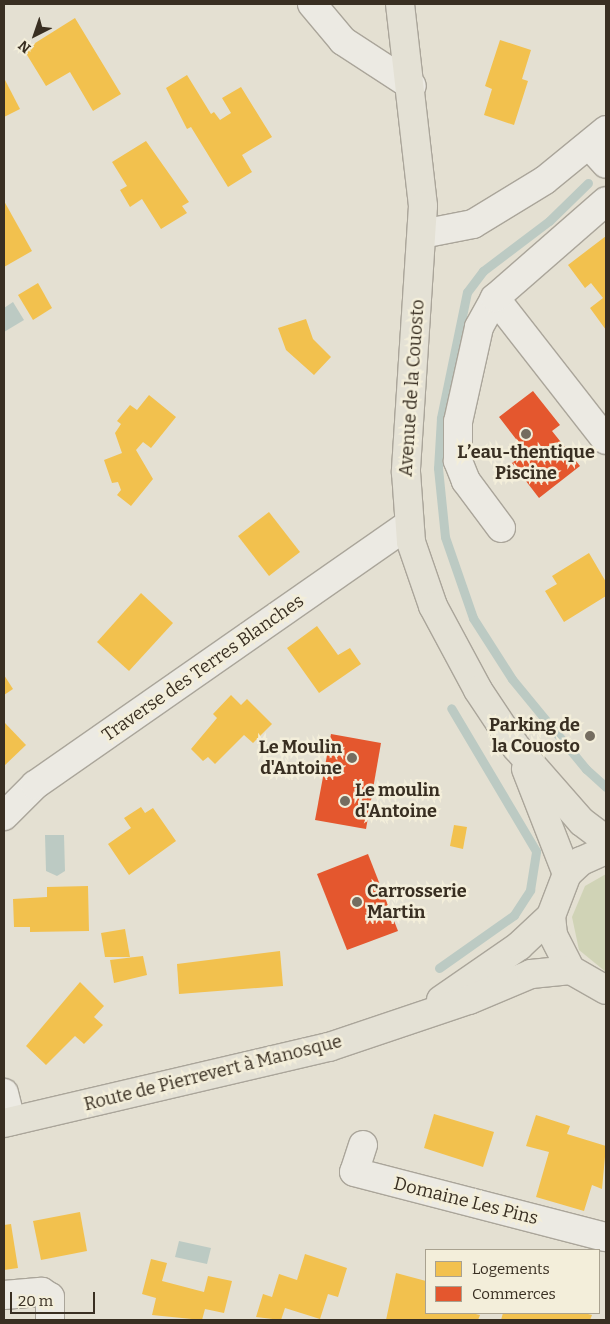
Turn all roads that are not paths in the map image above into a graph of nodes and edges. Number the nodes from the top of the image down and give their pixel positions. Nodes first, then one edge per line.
1 (312, 4) edge
2 (400, 4) edge
3 (412, 86) junction
4 (600, 146) edge
5 (606, 201) edge
6 (422, 234) junction
7 (495, 298) junction
8 (606, 440) edge
9 (408, 525) junction
10 (501, 528) dead end
11 (516, 747) junction
12 (4, 816) edge
13 (606, 840) edge
14 (606, 850) edge
15 (567, 874) junction
16 (551, 916) junction
17 (571, 970) junction
18 (606, 990) edge
19 (420, 1015) junction
20 (4, 1093) edge
21 (7, 1122) edge
22 (363, 1145) dead end
23 (606, 1237) edge
24 (4, 1295) edge
25 (50, 1320) edge

1 - 3 street
2 - 3 main road, Avenue de la Couosto
3 - 6 main road, Avenue de la Couosto
4 - 6 street
5 - 7 street
6 - 9 main road, Avenue de la Couosto
7 - 8 street
7 - 10 street
9 - 11 main road, Avenue de la Couosto
9 - 12 street, Traverse des Terres Blanches
11 - 13 main road, Avenue de la Couosto
11 - 15 main road, Avenue de la Couosto
14 - 15 main road
15 - 16 main road
16 - 17 main road
16 - 19 main road, Route de Pierrevert à Manosque
17 - 18 main road
17 - 19 main road, Route de Pierrevert à Manosque
19 - 21 main road, Route de Pierrevert à Manosque
20 - 21 street
22 - 23 street, Domaine Les Pins
24 - 25 street

